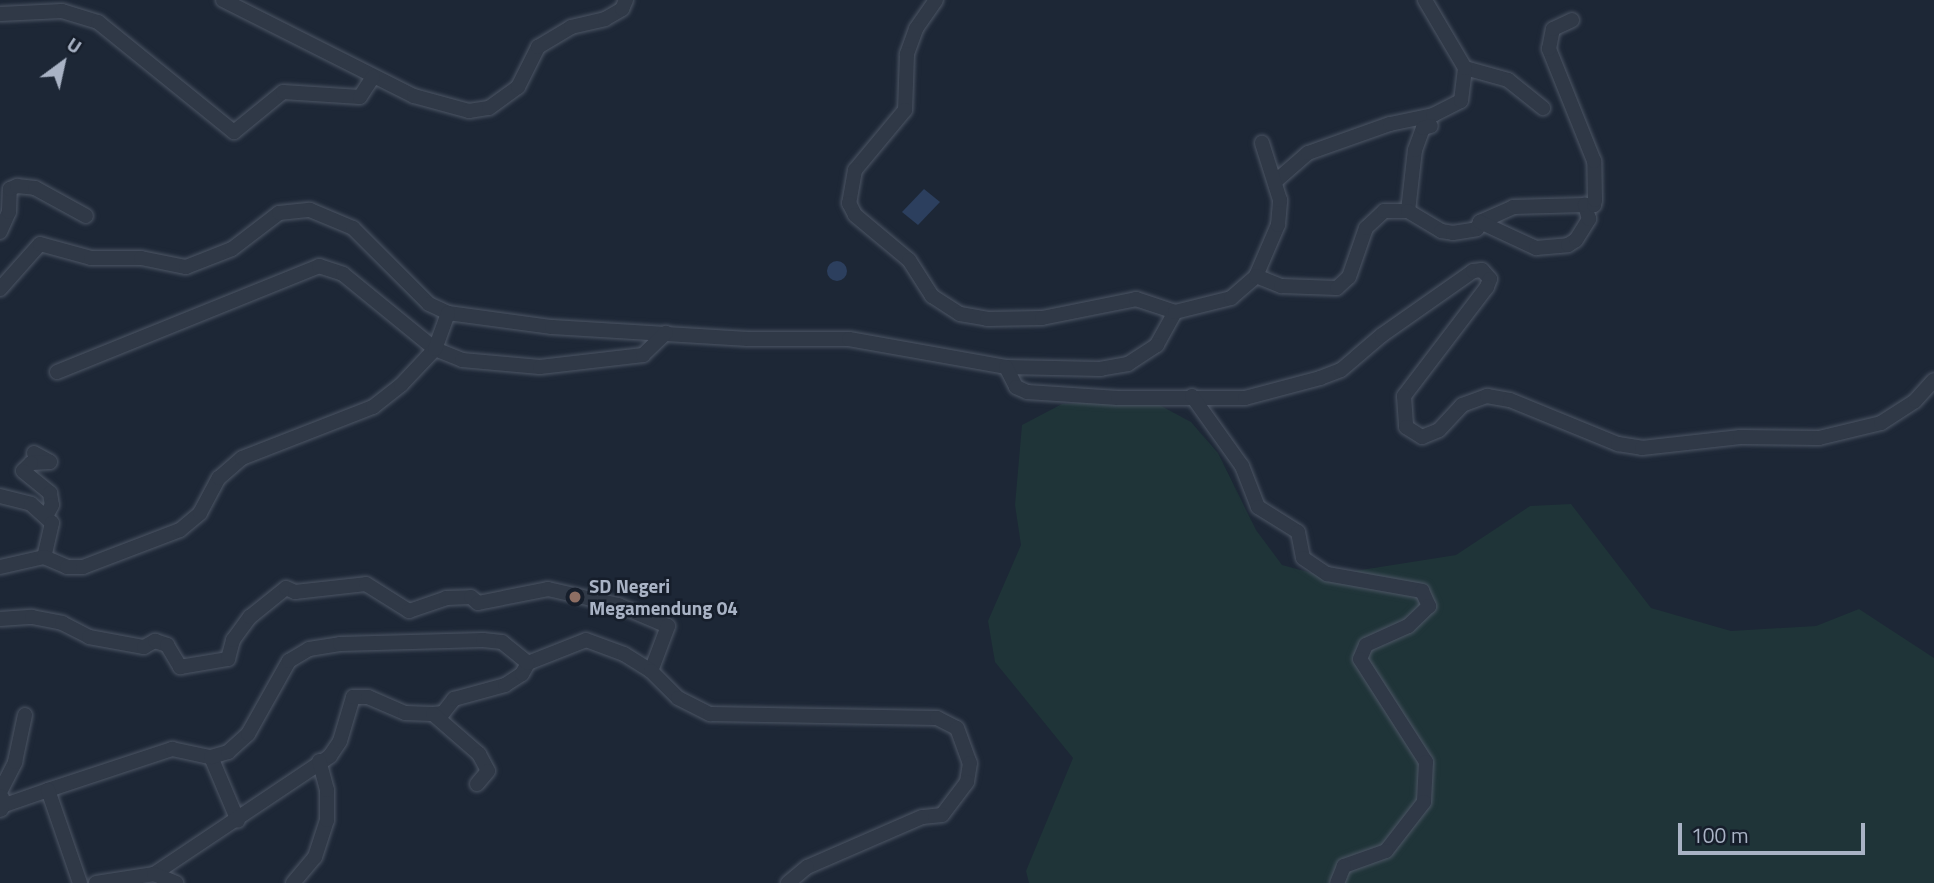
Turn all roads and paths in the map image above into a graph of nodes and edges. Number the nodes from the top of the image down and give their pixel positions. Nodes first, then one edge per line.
1 (223, 0) edge
2 (626, 0) edge
3 (936, 0) edge
4 (1426, 0) edge
5 (0, 13) edge
6 (1572, 20) dead end
7 (1465, 68) junction
8 (373, 77) junction
9 (1543, 108) dead end
10 (1431, 126) dead end
11 (1262, 143) dead end
12 (1277, 180) junction
13 (1586, 205) junction
14 (1408, 211) junction
15 (86, 216) dead end
16 (1480, 222) junction
17 (0, 232) edge
18 (1256, 276) junction
19 (0, 289) edge
20 (1175, 312) junction
21 (448, 313) junction
22 (666, 333) junction
23 (435, 349) junction
24 (1006, 367) junction
25 (57, 372) dead end
26 (1934, 380) edge
27 (1192, 396) junction
28 (34, 453) dead end
29 (0, 496) edge
30 (47, 514) junction
31 (44, 557) junction
32 (0, 567) edge
33 (0, 619) edge
34 (528, 663) junction
35 (651, 671) junction
36 (433, 714) junction
37 (25, 715) dead end
38 (211, 757) junction
39 (319, 761) junction
40 (477, 784) dead end
41 (48, 790) junction
42 (0, 801) edge
43 (238, 821) junction
44 (154, 874) junction
45 (79, 883) edge
46 (96, 883) edge
47 (176, 883) edge
48 (293, 883) edge
49 (788, 883) edge
50 (1337, 883) edge

1 - 8 street
2 - 8 street
3 - 20 street
4 - 7 street
5 - 8 street
6 - 13 street
7 - 9 street
7 - 12 street
10 - 14 street
11 - 12 street
12 - 18 street
13 - 16 street
13 - 16 street
14 - 16 street
14 - 18 street
15 - 17 street
18 - 20 street
19 - 21 street
20 - 24 street
21 - 22 street
21 - 23 street
22 - 23 street
22 - 24 street
23 - 25 street
23 - 31 street
24 - 27 street
26 - 27 street
27 - 50 street
28 - 30 street
29 - 30 street
30 - 31 street
31 - 32 street
33 - 35 street
34 - 35 street
34 - 36 street
34 - 38 street
35 - 49 street
36 - 39 street
36 - 40 street
37 - 42 street
38 - 41 street
38 - 43 street
39 - 43 street
39 - 48 street
41 - 42 street
41 - 45 street
43 - 44 street
44 - 46 street
44 - 47 street

